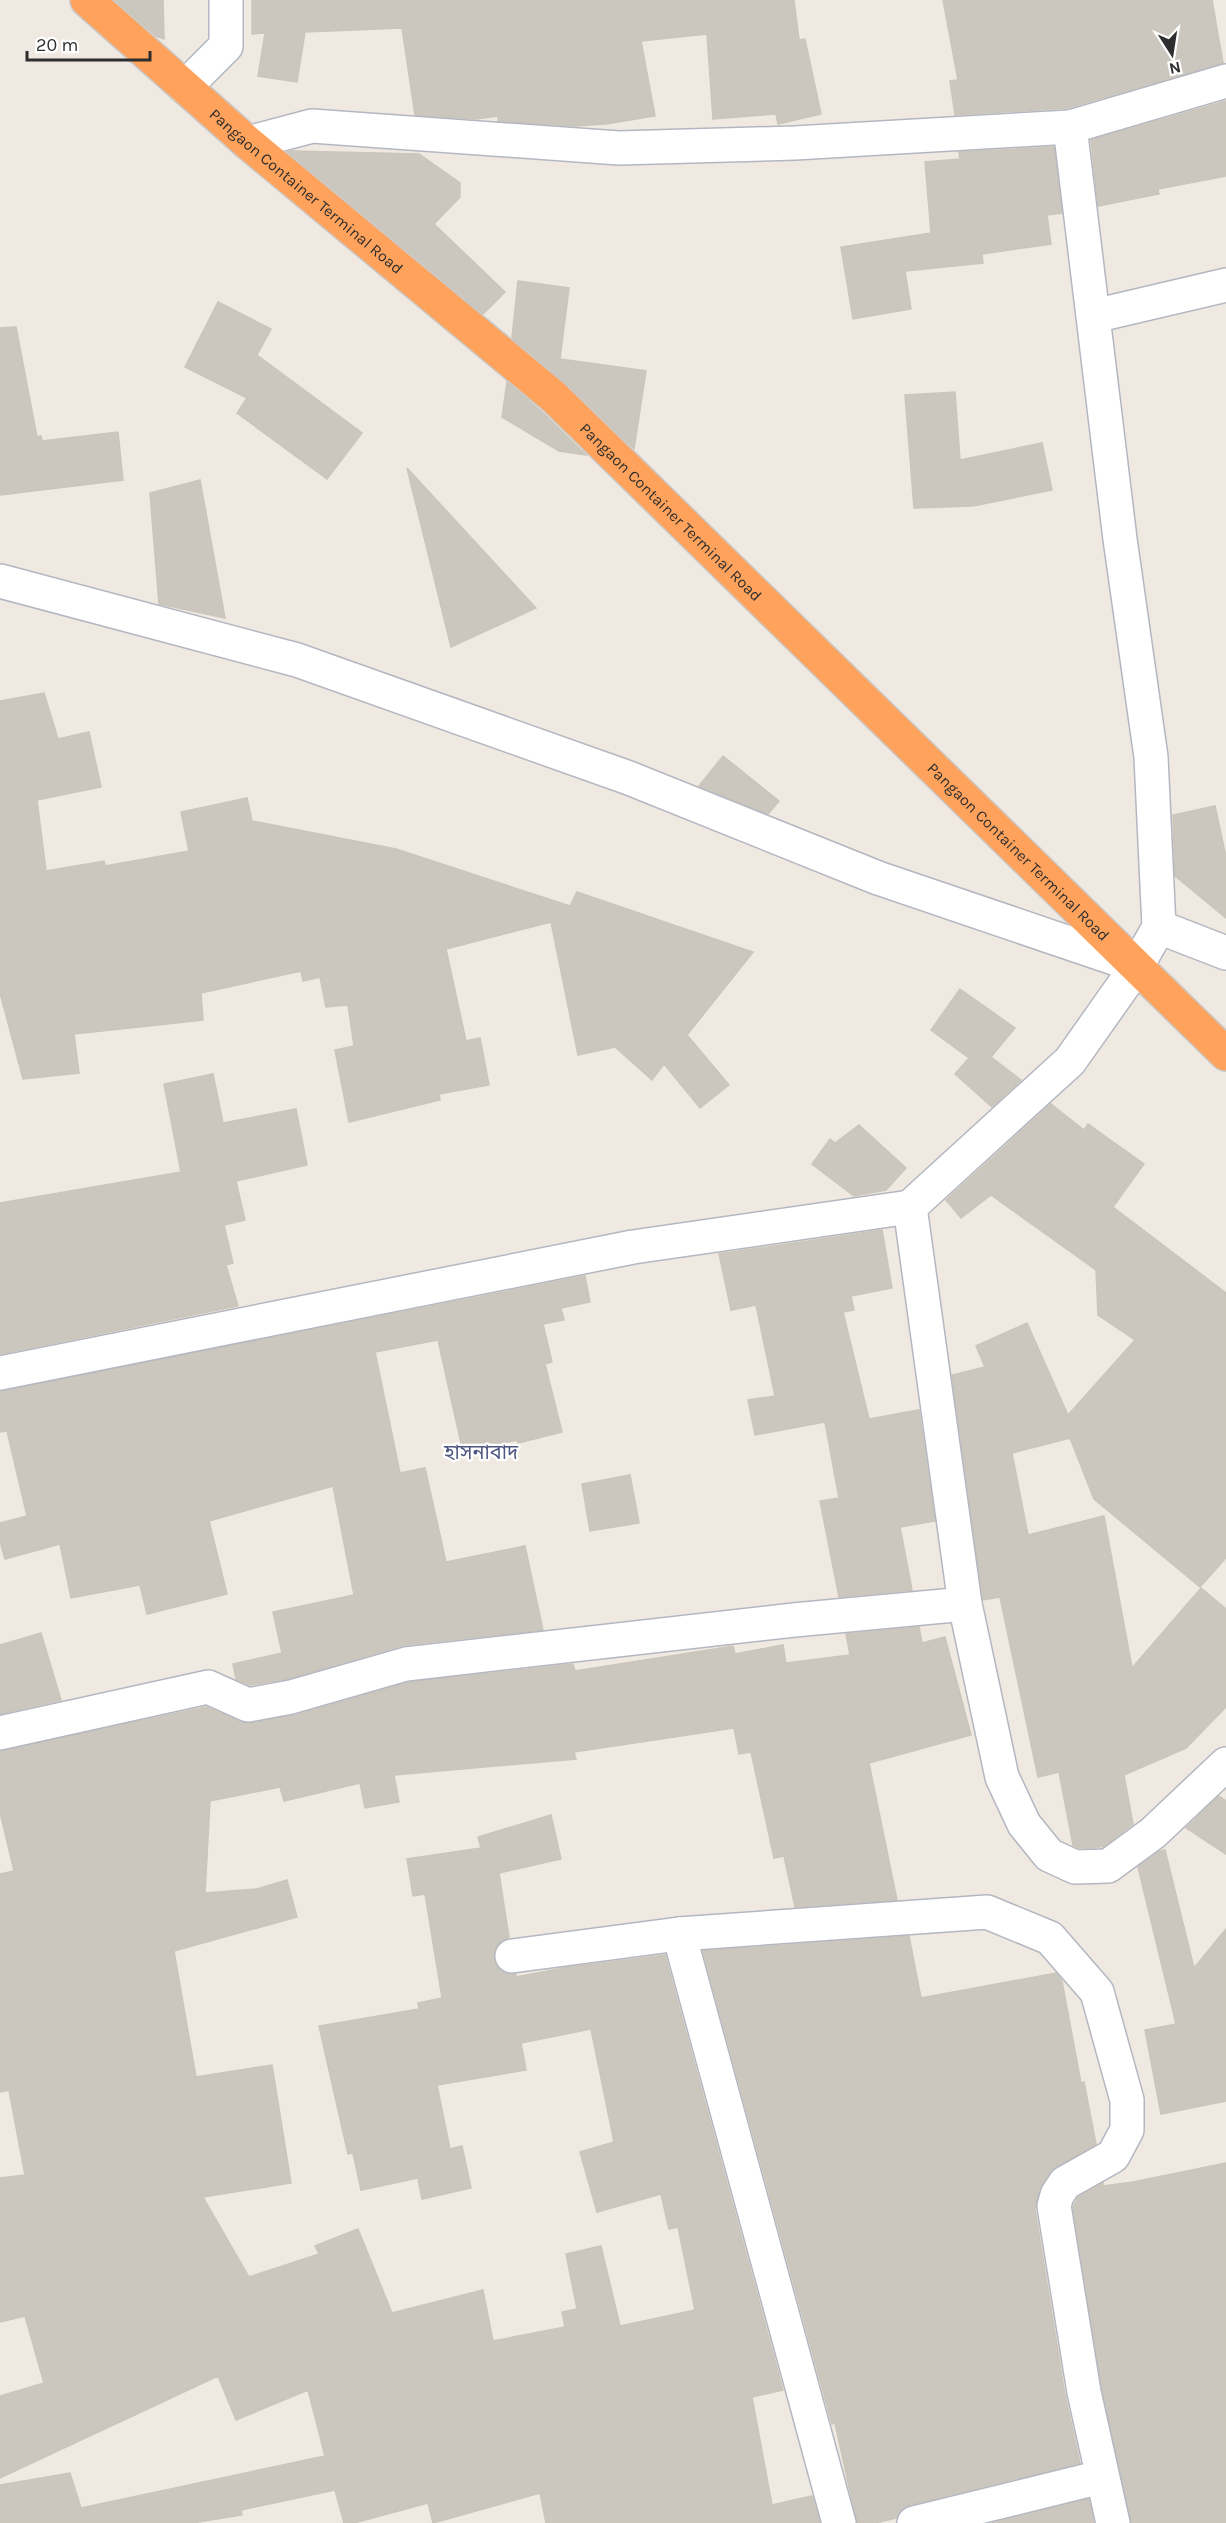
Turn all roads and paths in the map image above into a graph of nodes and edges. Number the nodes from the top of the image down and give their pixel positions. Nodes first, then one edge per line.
1 (87, 0) edge
2 (226, 0) edge
3 (1226, 81) edge
4 (185, 87) junction
5 (1070, 127) junction
6 (248, 143) junction
7 (1226, 285) edge
8 (1094, 316) junction
9 (0, 581) edge
10 (1159, 927) junction
11 (1226, 953) edge
12 (1137, 966) junction
13 (1226, 1054) edge
14 (910, 1207) junction
15 (0, 1373) edge
16 (965, 1604) junction
17 (0, 1733) edge
18 (1226, 1764) edge
19 (679, 1934) junction
20 (512, 1956) dead end
21 (1101, 2477) junction
22 (839, 2523) edge
23 (914, 2523) edge
24 (1113, 2523) edge

1 - 4 highway, Pangaon Container Terminal Road
2 - 4 street
3 - 5 street
4 - 6 highway, Pangaon Container Terminal Road
5 - 6 street
5 - 8 street
6 - 12 highway, Pangaon Container Terminal Road
7 - 8 street
8 - 10 street
9 - 12 street
10 - 11 street
10 - 12 street
12 - 13 highway, Pangaon Container Terminal Road
12 - 14 street
14 - 15 street
14 - 16 street
16 - 17 street
16 - 18 street
19 - 20 street
19 - 21 street
19 - 22 street
21 - 23 street
21 - 24 street

